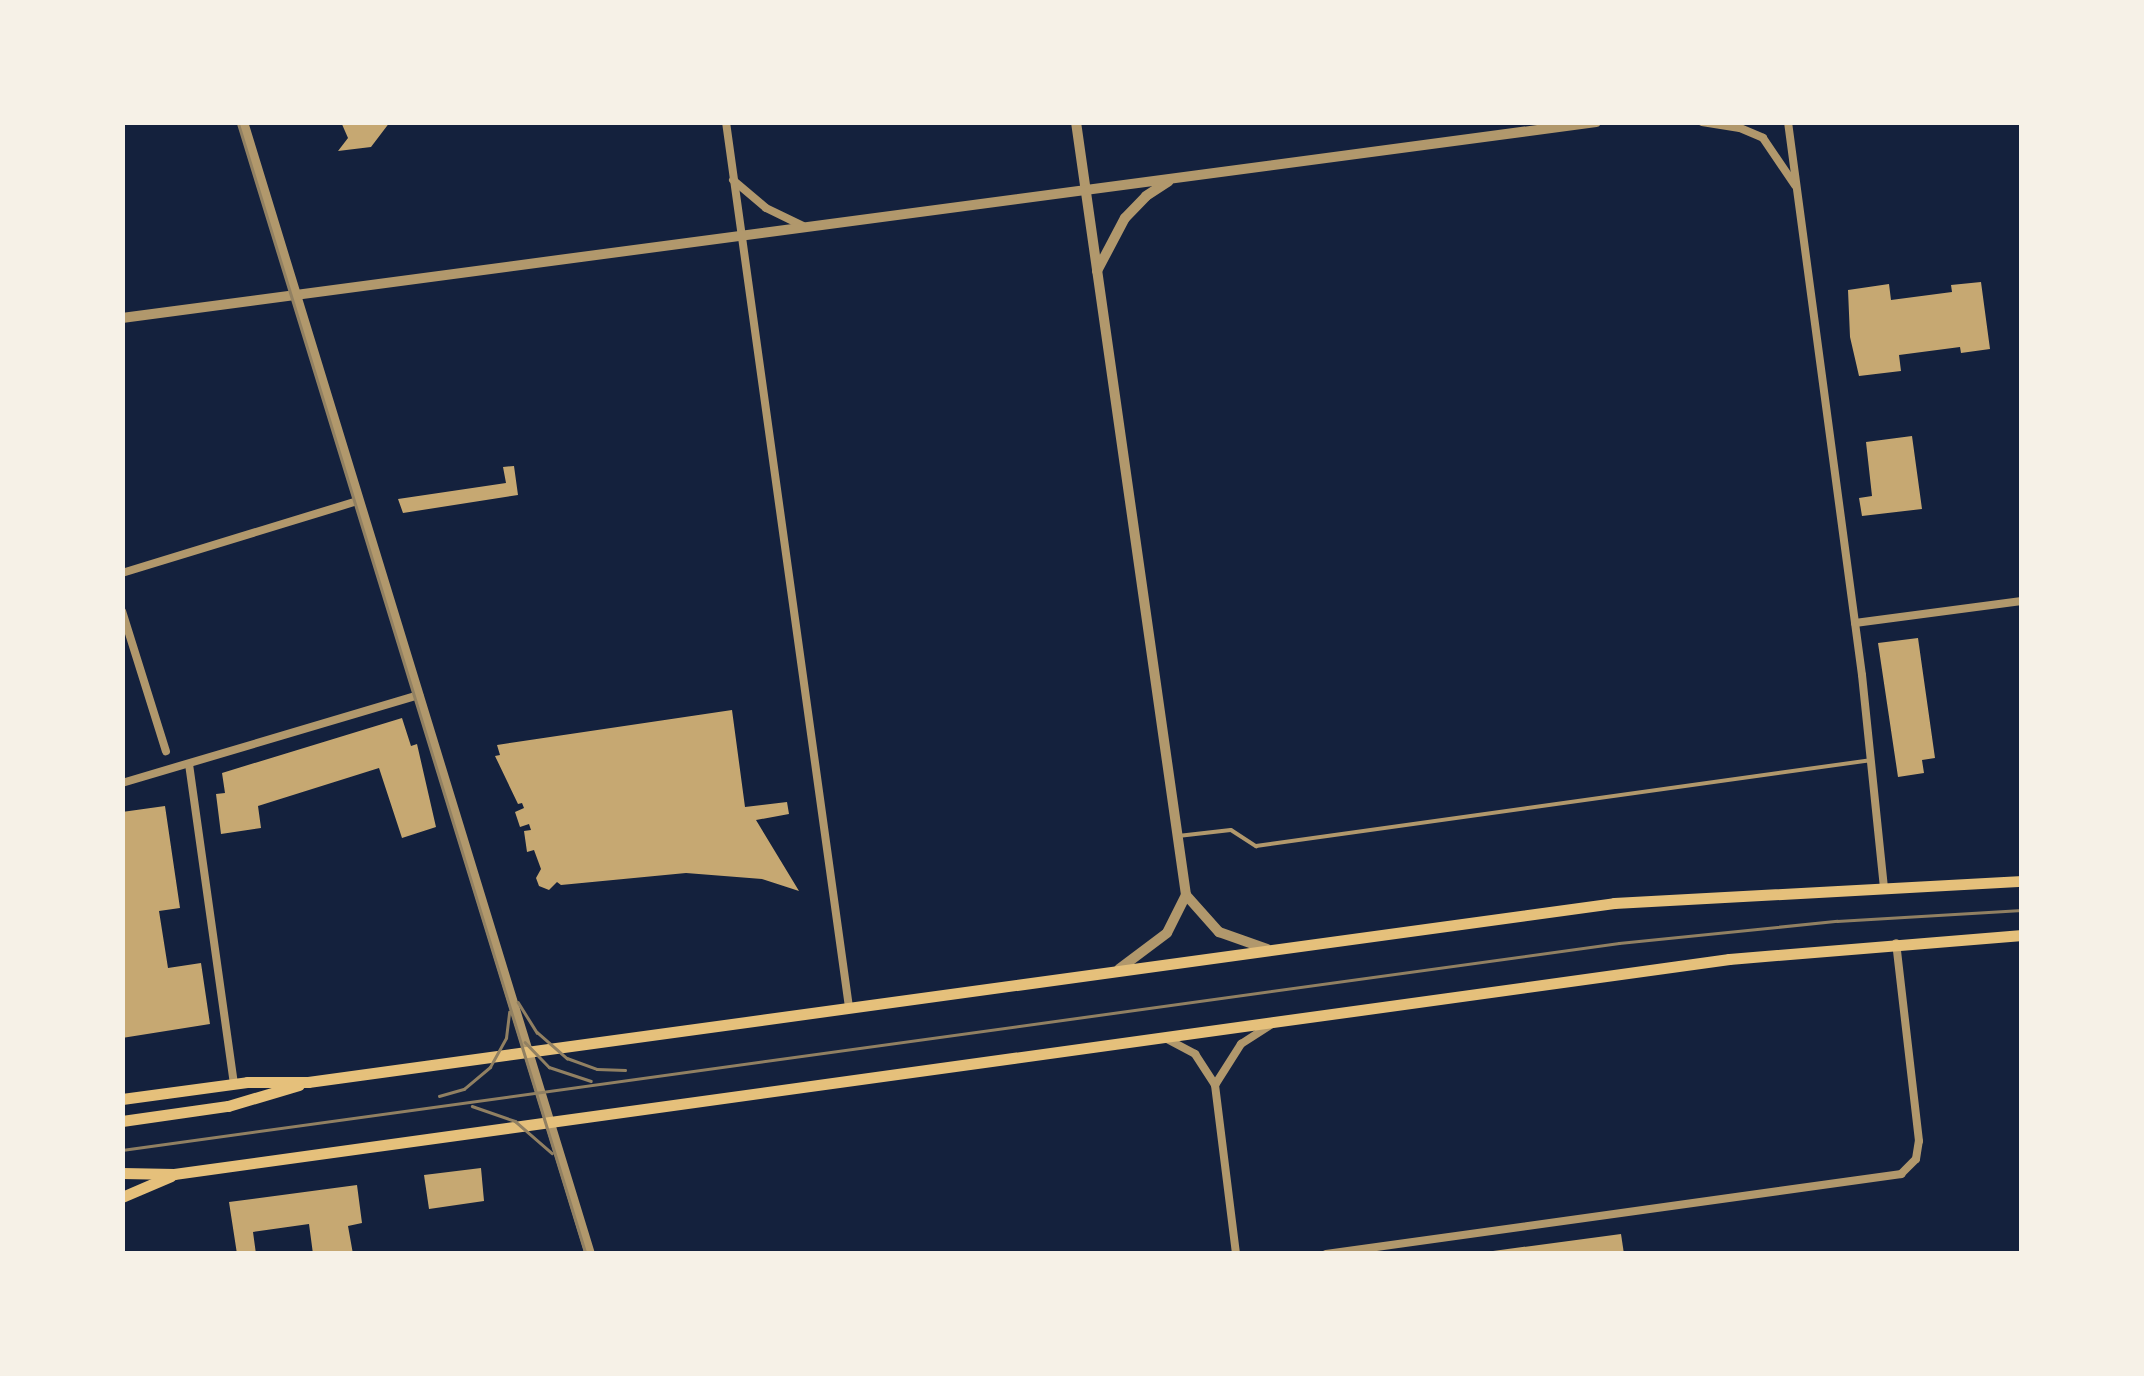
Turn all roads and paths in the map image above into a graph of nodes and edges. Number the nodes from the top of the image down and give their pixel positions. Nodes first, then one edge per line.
1 (243, 122) edge
2 (726, 122) edge
3 (1076, 122) edge
4 (1596, 122) edge
5 (1702, 122) edge
6 (1788, 122) edge
7 (1176, 177) junction
8 (734, 180) junction
9 (1086, 188) junction
10 (1796, 188) junction
11 (803, 226) junction
12 (741, 235) junction
13 (1097, 272) junction
14 (295, 295) junction
15 (122, 318) edge
16 (358, 501) junction
17 (122, 574) edge
18 (2022, 601) edge
19 (122, 611) edge
20 (1855, 624) junction
21 (418, 694) junction
22 (166, 751) dead end
23 (1872, 760) junction
24 (189, 764) junction
25 (122, 784) edge
26 (1177, 836) junction
27 (2022, 881) edge
28 (1884, 889) junction
29 (1186, 894) junction
30 (2022, 935) edge
31 (1896, 943) junction
32 (1268, 949) junction
33 (1118, 970) junction
34 (848, 1007) junction
35 (1275, 1022) junction
36 (1162, 1037) junction
37 (528, 1052) junction
38 (308, 1082) junction
39 (234, 1084) junction
40 (1215, 1085) junction
41 (122, 1099) edge
42 (122, 1122) edge
43 (550, 1122) junction
44 (122, 1173) edge
45 (174, 1174) junction
46 (122, 1197) edge
47 (590, 1254) edge
48 (1236, 1254) edge
49 (1326, 1254) edge

1 - 14 street
2 - 8 street
3 - 9 street
4 - 7 street
5 - 10 street
6 - 10 street
7 - 9 street
7 - 13 street
8 - 11 street
8 - 12 street
9 - 11 street
9 - 13 street
10 - 20 street
11 - 12 street
12 - 14 street
12 - 34 street
13 - 26 street
14 - 15 street
14 - 16 street
16 - 17 street
16 - 21 street
18 - 20 street
19 - 22 street
20 - 23 street
21 - 24 street
21 - 37 street
23 - 26 lane
23 - 28 street
24 - 25 street
24 - 39 street
26 - 29 street
27 - 28 main road
28 - 32 main road
29 - 32 street
29 - 33 street
30 - 31 main road
31 - 35 main road
31 - 49 street
32 - 33 main road
33 - 34 main road
34 - 37 main road
35 - 36 main road
35 - 40 street
36 - 40 street
36 - 43 main road
37 - 38 main road
37 - 43 street
38 - 39 main road
38 - 42 main road
39 - 41 main road
40 - 48 street
43 - 45 main road
43 - 47 street
44 - 45 main road
45 - 46 main road

